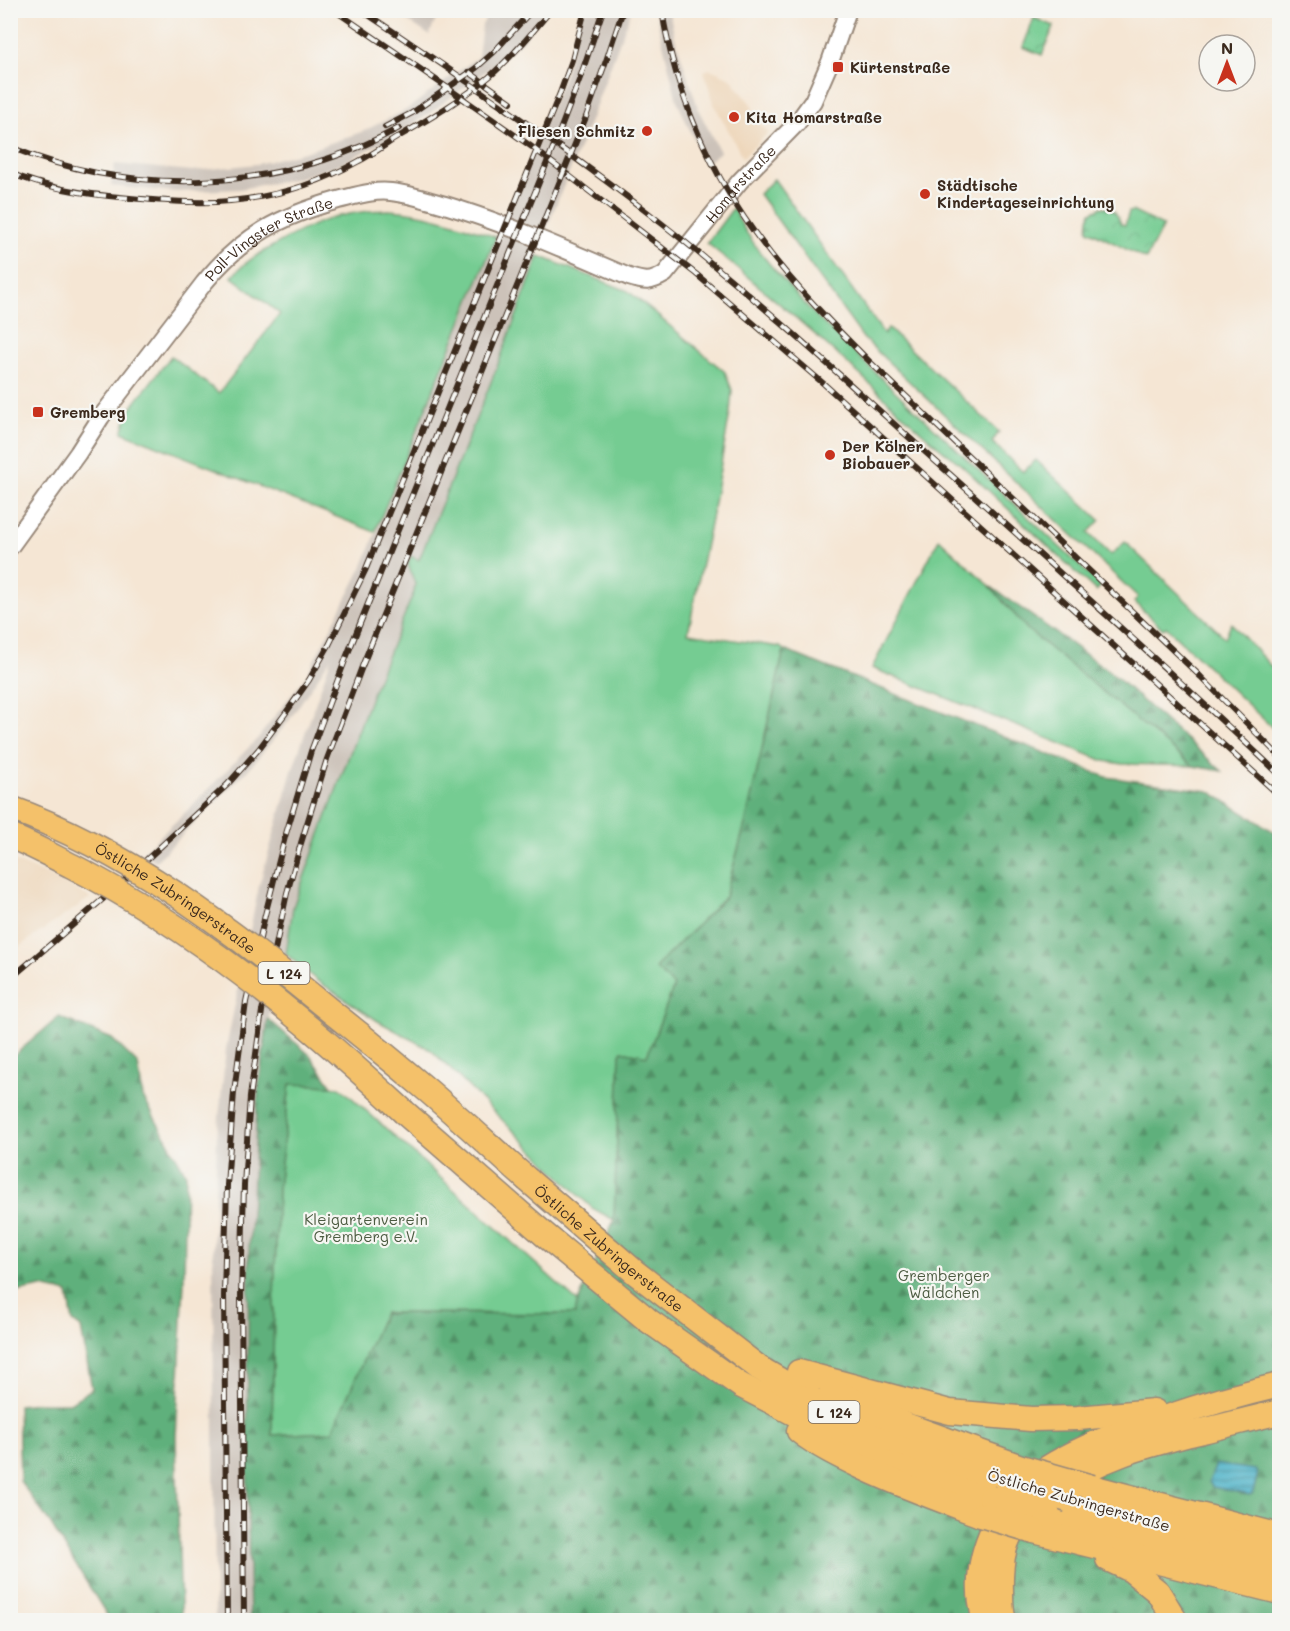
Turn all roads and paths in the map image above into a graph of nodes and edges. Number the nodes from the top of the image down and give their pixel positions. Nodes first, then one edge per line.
1 (848, 10) edge
2 (649, 281) joint
3 (10, 547) edge
4 (10, 808) edge
5 (10, 836) edge
6 (681, 1307) junction
7 (799, 1372) junction
8 (1280, 1385) edge
9 (1198, 1407) junction
10 (1280, 1412) edge
11 (1000, 1490) junction
12 (1041, 1523) junction
13 (1280, 1536) edge
14 (1068, 1540) junction
15 (1280, 1554) edge
16 (1280, 1575) edge
17 (1280, 1592) edge
18 (985, 1620) edge
19 (1004, 1620) edge
20 (1175, 1620) edge

1 - 2 street, Homarstraße
2 - 3 street, Poll-Vingster Straße
4 - 6 highway, Östliche Zubringerstraße / L 124, bridge
5 - 11 highway, Östliche Zubringerstraße / L 124, bridge
6 - 7 highway
6 - 11 highway, Östliche Zubringerstraße / L 124
7 - 9 highway
7 - 11 highway
8 - 9 highway
9 - 18 highway
10 - 19 highway
11 - 12 highway, bridge
11 - 13 highway, bridge
11 - 15 highway, Östliche Zubringerstraße / L 124, bridge
12 - 14 highway
12 - 16 highway, Östliche Zubringerstraße
14 - 17 highway
14 - 20 highway

